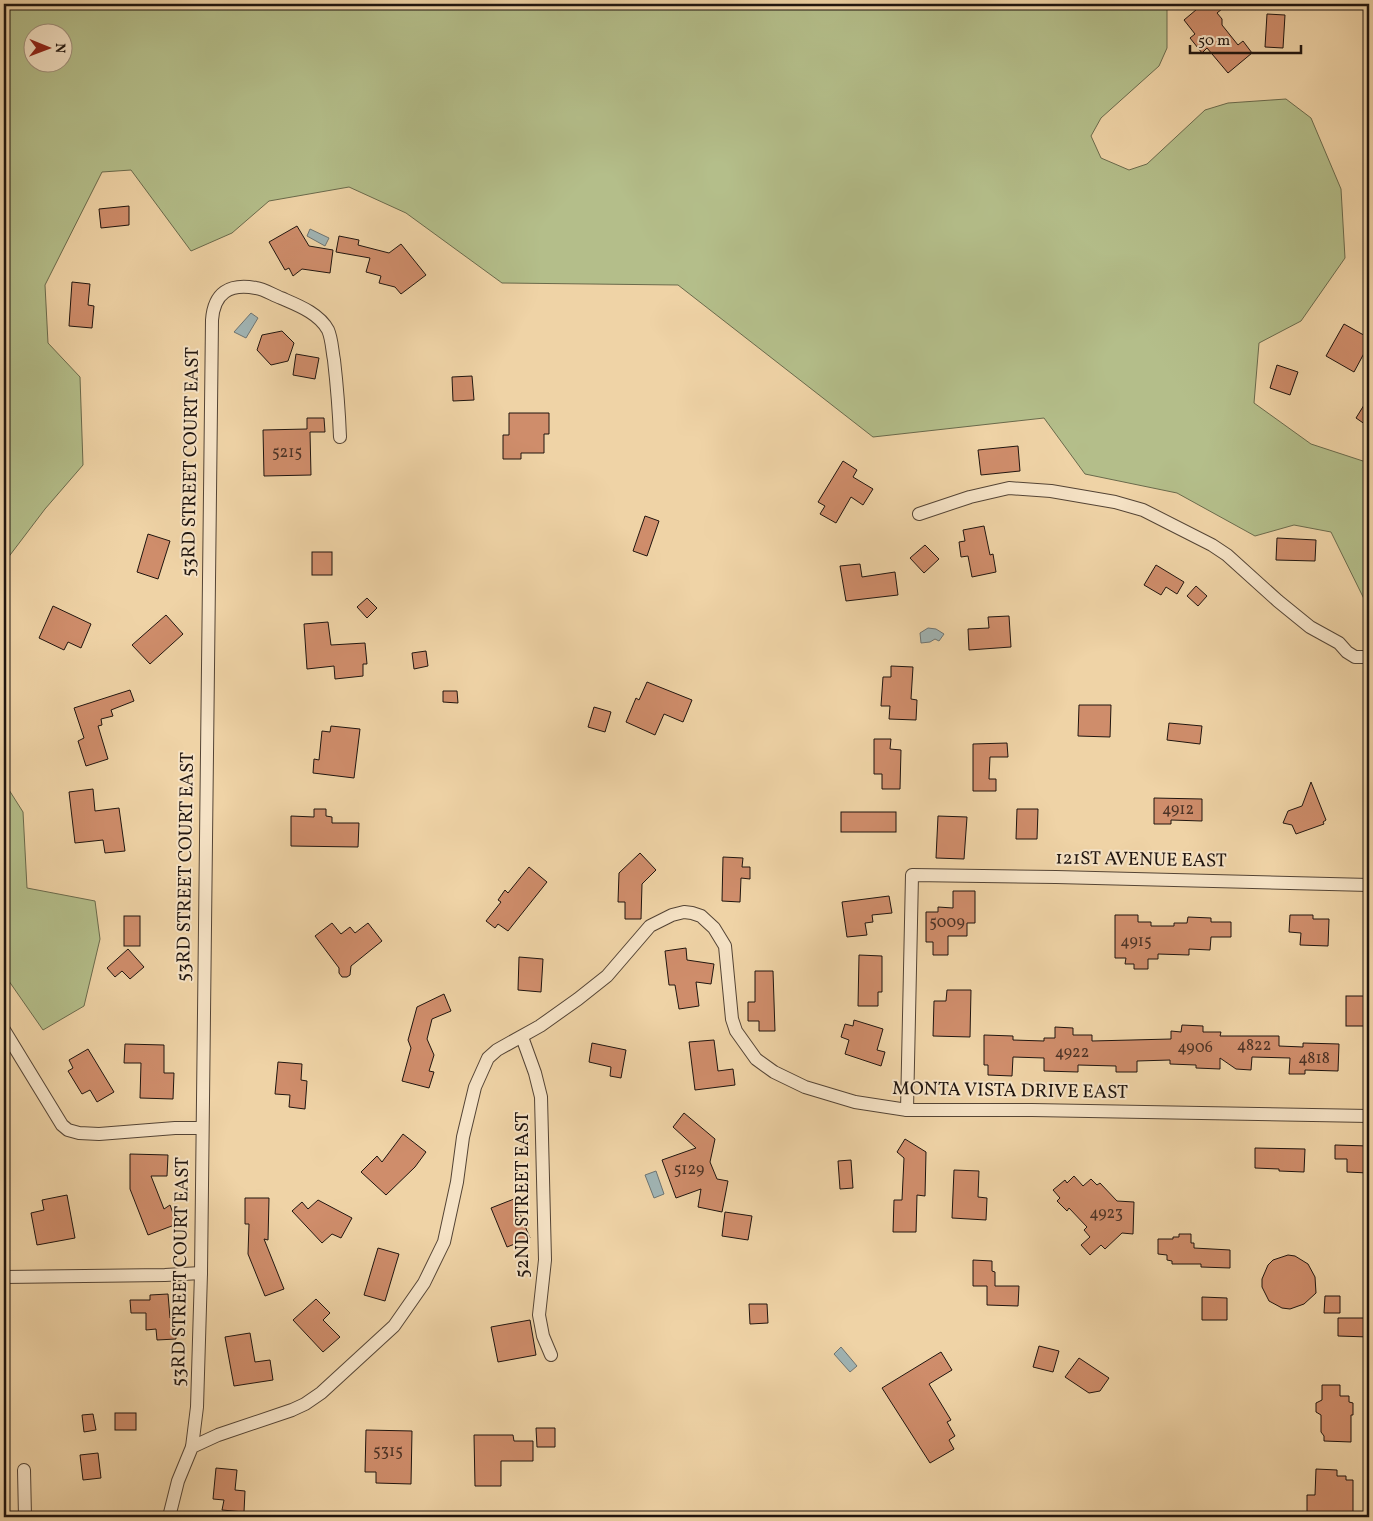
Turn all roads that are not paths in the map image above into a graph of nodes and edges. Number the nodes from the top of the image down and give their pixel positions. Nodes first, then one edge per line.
1 (340, 437) dead end
2 (919, 514) dead end
3 (1369, 657) edge
4 (1369, 884) edge
5 (4, 1030) edge
6 (522, 1037) junction
7 (907, 1110) junction
8 (1369, 1116) edge
9 (202, 1128) junction
10 (201, 1273) junction
11 (4, 1277) edge
12 (551, 1355) dead end
13 (192, 1447) junction
14 (24, 1470) dead end
15 (25, 1517) edge
16 (168, 1517) edge

1 - 9 street, 53RD STREET COURT EAST
2 - 3 street
4 - 7 street, 121ST AVENUE EAST
5 - 9 street
6 - 7 street, MONTA VISTA DRIVE EAST
6 - 12 street, 52ND STREET EAST
6 - 13 street, MONTA VISTA DRIVE EAST
7 - 8 street, MONTA VISTA DRIVE EAST
9 - 10 street, 53RD STREET COURT EAST
10 - 11 street
10 - 13 street, 53RD STREET COURT EAST
13 - 16 street
14 - 15 street

